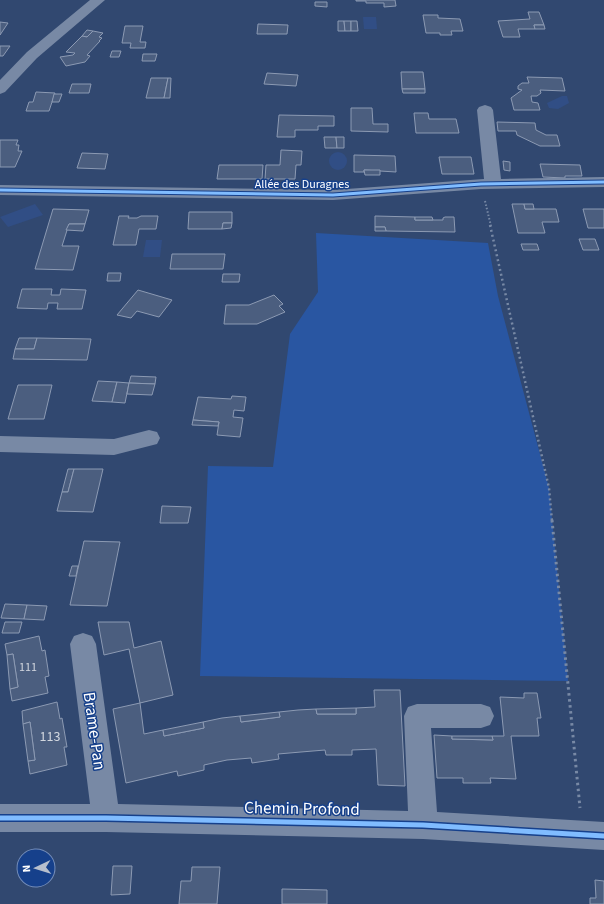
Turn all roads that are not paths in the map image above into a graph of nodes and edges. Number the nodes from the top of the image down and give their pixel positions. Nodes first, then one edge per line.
1 (98, 0) edge
2 (0, 90) edge
3 (485, 110) dead end
4 (604, 182) edge
5 (487, 184) junction
6 (0, 190) edge
7 (149, 438) dead end
8 (0, 444) edge
9 (82, 644) dead end
10 (480, 716) dead end
11 (0, 818) edge
12 (106, 818) junction
13 (423, 825) junction
14 (593, 836) edge

1 - 2 street
3 - 5 street
4 - 5 street, Allée des Duragnes
5 - 6 street, Allée des Duragnes
7 - 8 street
9 - 12 street, Brame-Pan
10 - 13 street
11 - 12 street, Chemin Profond
12 - 13 street, Chemin Profond
13 - 14 street, Chemin Profond

